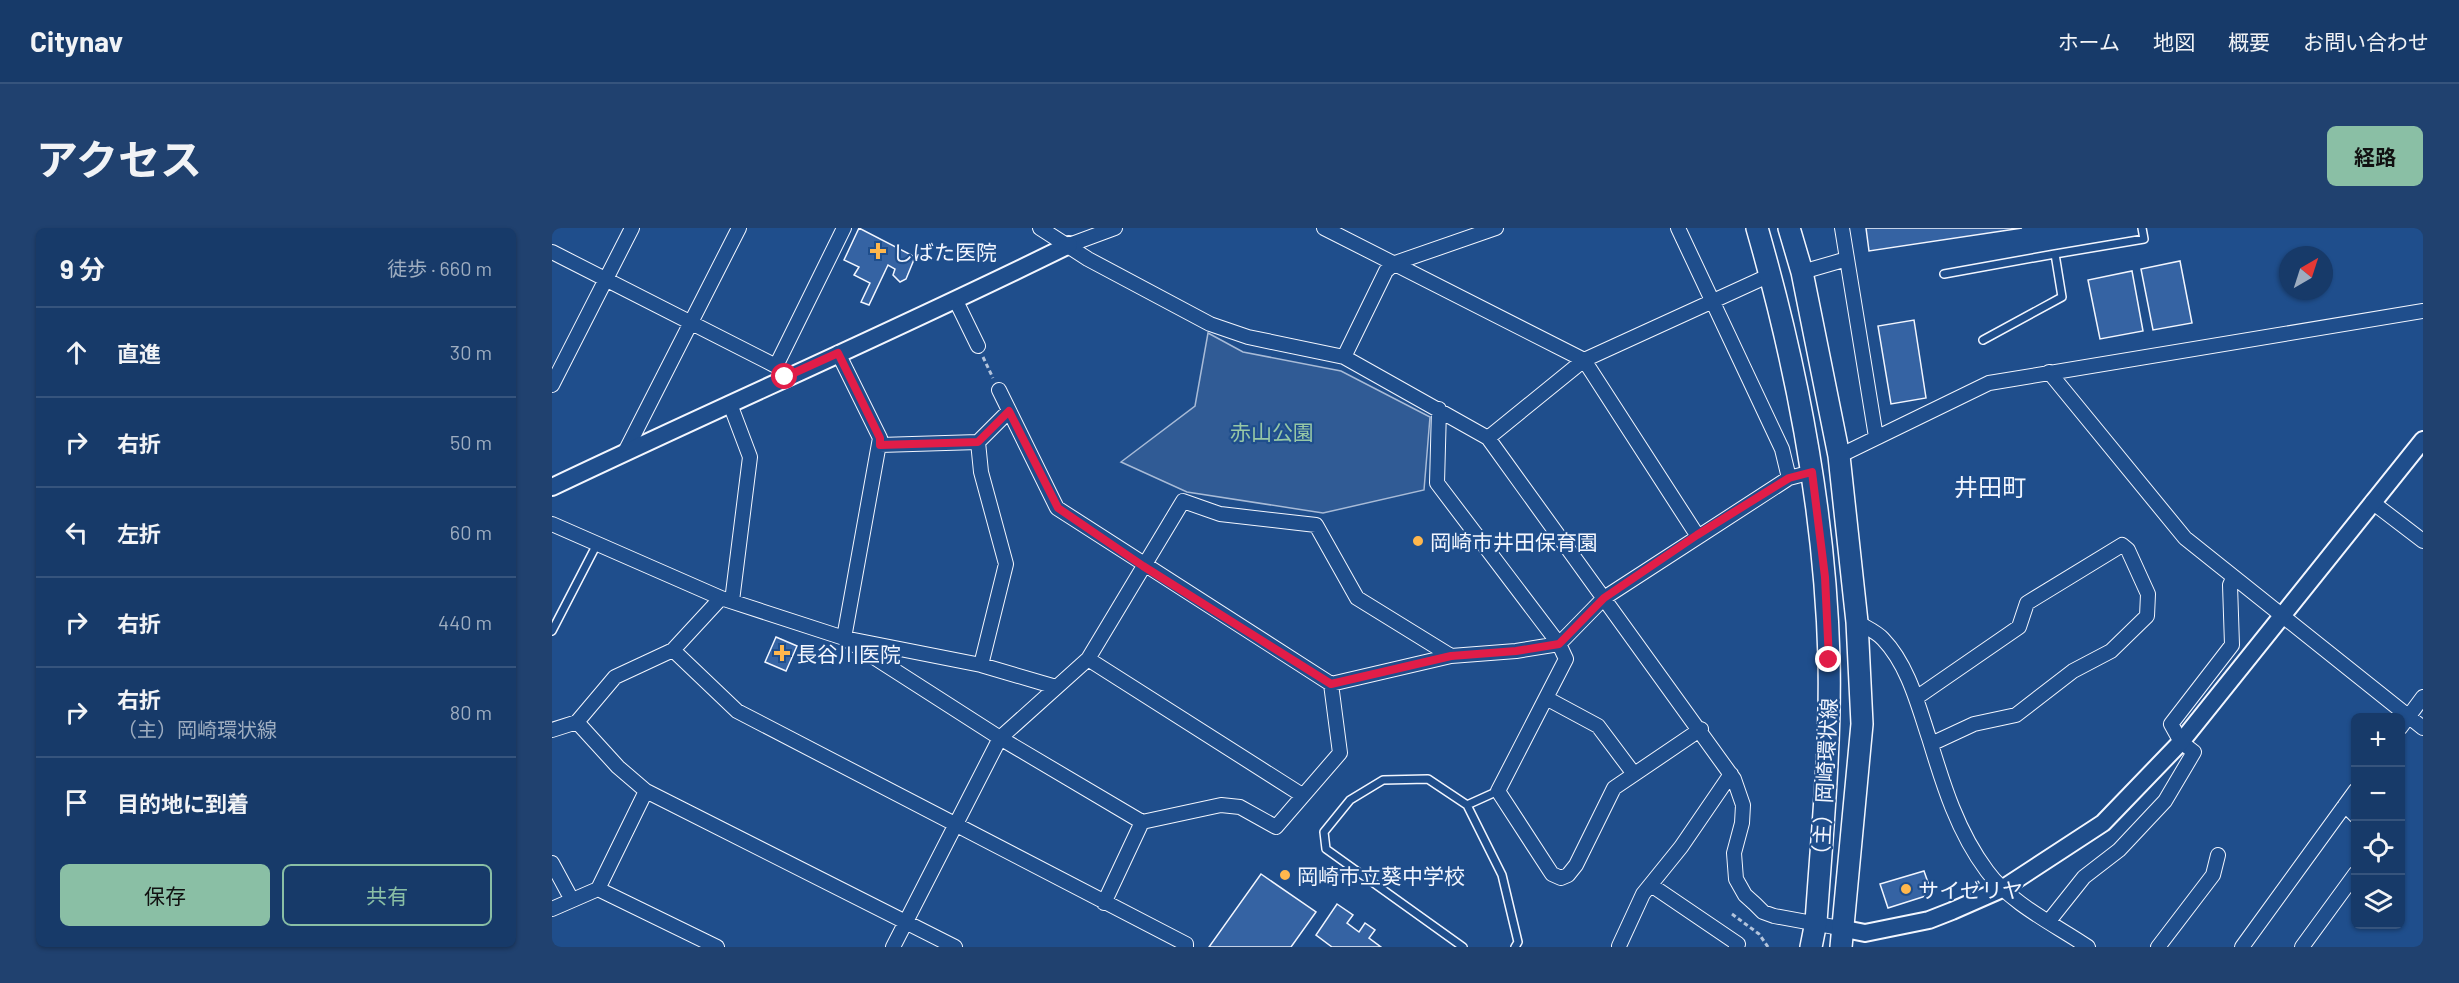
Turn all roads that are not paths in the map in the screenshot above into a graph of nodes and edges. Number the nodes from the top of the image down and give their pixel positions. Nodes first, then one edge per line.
1 (632, 228) edge
2 (739, 228) edge
3 (844, 228) edge
4 (1040, 228) edge
5 (1115, 228) edge
6 (1324, 228) edge
7 (1496, 228) edge
8 (1678, 228) edge
9 (1757, 228) edge
10 (1789, 228) edge
11 (1842, 228) edge
12 (2142, 228) edge
13 (1069, 244) junction
14 (552, 252) edge
15 (2055, 254) junction
16 (1847, 259) junction
17 (1395, 263) junction
18 (1802, 272) junction
19 (1944, 274) dead end
20 (1770, 276) junction
21 (605, 279) junction
22 (956, 301) junction
23 (1713, 302) junction
24 (2423, 311) edge
25 (693, 323) junction
26 (1983, 340) dead end
27 (978, 346) road end
28 (838, 353) junction
29 (1344, 357) junction
30 (1584, 360) junction
31 (781, 371) junction
32 (2049, 372) junction
33 (552, 385) edge
34 (999, 390) road end
35 (730, 404) junction
36 (1439, 409) junction
37 (1009, 411) junction
38 (1876, 437) junction
39 (1488, 438) junction
40 (2423, 440) edge
41 (978, 442) junction
42 (880, 445) junction
43 (626, 452) junction
44 (1839, 456) junction
45 (1812, 472) junction
46 (1789, 478) junction
47 (552, 487) edge
48 (2372, 502) junction
49 (552, 524) edge
50 (1697, 535) junction
51 (2423, 541) edge
52 (597, 544) junction
53 (1143, 566) junction
54 (2233, 578) junction
55 (1604, 598) junction
56 (727, 599) junction
57 (2280, 616) junction
58 (1857, 622) junction
59 (552, 632) edge
60 (843, 638) junction
61 (1559, 644) junction
62 (673, 650) junction
63 (1451, 656) junction
64 (1088, 658) junction
65 (981, 665) junction
66 (1331, 684) junction
67 (1056, 687) junction
68 (2423, 697) edge
69 (1546, 698) junction
70 (1916, 698) junction
71 (2393, 713) edge
72 (2405, 721) edge
73 (578, 722) junction
74 (2405, 722) edge
75 (2423, 728) edge
76 (1701, 729) junction
77 (552, 730) edge
78 (1000, 738) junction
79 (2181, 742) junction
80 (1931, 744) junction
81 (1634, 774) junction
82 (1731, 774) junction
83 (646, 791) junction
84 (1498, 791) junction
85 (1302, 795) junction
86 (2351, 796) edge
87 (1467, 805) junction
88 (2345, 805) junction
89 (2351, 812) edge
90 (1142, 822) junction
91 (956, 825) junction
92 (2218, 855) dead end
93 (552, 863) edge
94 (2354, 875) edge
95 (1651, 885) junction
96 (598, 889) junction
97 (2002, 889) junction
98 (572, 900) junction
99 (1104, 903) junction
100 (552, 909) edge
101 (906, 921) junction
102 (2049, 921) junction
103 (1816, 922) junction
104 (1843, 938) edge
105 (1619, 946) edge
106 (717, 947) edge
107 (893, 947) edge
108 (956, 947) edge
109 (1186, 947) edge
110 (1463, 947) edge
111 (1515, 947) edge
112 (1736, 947) edge
113 (1811, 947) edge
114 (2088, 947) edge
115 (2158, 947) edge
116 (2242, 947) edge
117 (2302, 947) edge

1 - 21 street
2 - 25 street
3 - 31 street
4 - 13 street
5 - 13 street
6 - 17 street
7 - 17 street
8 - 23 street
9 - 20 main road, （主）岡崎環状線
10 - 18 main road, （主）岡崎環状線
11 - 16 street
12 - 15 lane
13 - 22 street
13 - 29 street
14 - 21 street
15 - 19 lane
15 - 26 lane
16 - 18 street
16 - 38 street
17 - 29 street
17 - 30 street
18 - 44 main road, （主）岡崎環状線
20 - 23 street
20 - 45 main road, （主）岡崎環状線
21 - 25 street
21 - 33 street
22 - 27 street
22 - 28 street
23 - 30 street
23 - 46 street
24 - 32 street
25 - 31 street
25 - 43 street
28 - 31 street
28 - 42 street
29 - 36 street
30 - 39 street
30 - 50 street
31 - 35 street
32 - 38 street
32 - 54 street
34 - 37 street
35 - 43 street
35 - 56 street
36 - 39 street
36 - 61 street
37 - 41 street
37 - 53 street
38 - 44 street
39 - 55 street
40 - 48 street
41 - 42 street
41 - 65 street
42 - 60 street
43 - 47 street
44 - 58 main road, （主）岡崎環状線
45 - 46 street
45 - 103 main road, （主）岡崎環状線
46 - 50 street
48 - 51 street
48 - 57 street
49 - 52 street
50 - 55 street
52 - 56 street
52 - 59 lane
53 - 63 street
53 - 64 street
53 - 66 street
54 - 57 street
54 - 79 street
55 - 61 street
55 - 76 street
56 - 60 street
56 - 62 street
57 - 71 street
57 - 79 street
58 - 70 street
58 - 104 main road, （主）岡崎環状線
60 - 65 street
60 - 78 street
61 - 63 street
61 - 69 street
62 - 73 street
62 - 91 street
63 - 66 street
64 - 67 street
64 - 85 street
65 - 67 street
66 - 85 street
67 - 78 street
68 - 72 street
69 - 81 street
69 - 84 street
70 - 80 street
70 - 80 street
73 - 77 street
73 - 83 street
74 - 75 street
76 - 81 street
76 - 82 street
78 - 90 street
78 - 91 street
79 - 97 street
79 - 102 street
80 - 97 street
81 - 84 street
82 - 95 street
82 - 103 street
83 - 96 street
83 - 101 street
84 - 87 lane
85 - 90 street
86 - 88 street
87 - 110 lane
87 - 111 lane
88 - 89 street
88 - 116 street
90 - 99 street
91 - 99 street
91 - 101 street
92 - 115 street
93 - 98 street
94 - 117 street
95 - 105 street
95 - 112 street
96 - 98 street
96 - 106 street
97 - 102 street
97 - 104 street
98 - 100 street
99 - 109 street
101 - 107 street
101 - 108 street
102 - 114 street
103 - 104 street
103 - 113 main road, （主）岡崎環状線

